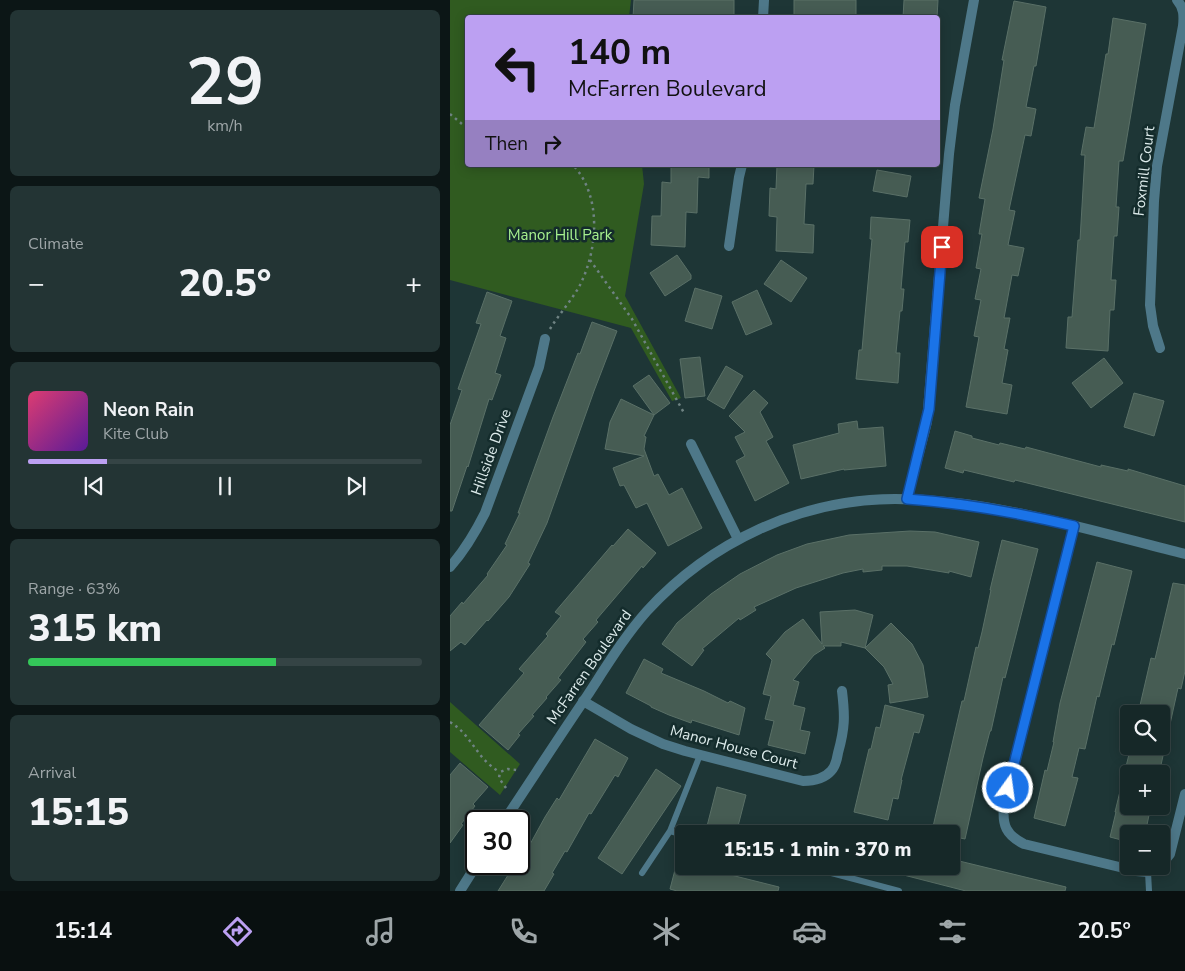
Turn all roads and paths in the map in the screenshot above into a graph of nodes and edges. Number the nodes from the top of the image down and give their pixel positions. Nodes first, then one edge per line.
1 (764, 0) edge
2 (974, 0) edge
3 (1177, 0) edge
4 (763, 15) edge
5 (450, 114) edge
6 (465, 126) edge
7 (575, 167) edge
8 (742, 167) edge
9 (728, 246) dead end
10 (590, 260) junction
11 (545, 339) joint
12 (1160, 348) dead end
13 (684, 413) dead end
14 (691, 444) dead end
15 (907, 499) junction
16 (1074, 526) junction
17 (738, 539) junction
18 (1185, 554) edge
19 (450, 567) edge
20 (842, 691) dead end
21 (583, 701) junction
22 (450, 722) edge
23 (700, 755) junction
24 (517, 770) dead end
25 (500, 772) junction
26 (506, 788) dead end
27 (1185, 794) edge
28 (511, 810) edge
29 (670, 831) junction
30 (675, 832) edge
31 (1170, 854) edge
32 (1120, 867) edge
33 (642, 873) dead end
34 (470, 875) edge
35 (838, 875) edge
36 (1148, 875) edge
37 (460, 891) edge
38 (899, 891) edge
39 (1149, 891) edge

1 - 4 street
2 - 15 street
3 - 12 street, Foxmill Court
5 - 6 path
7 - 10 path
8 - 9 street
10 - 11 path
10 - 13 path
11 - 19 street, Hillside Drive
14 - 17 street
15 - 16 street, McFarren Boulevard
15 - 17 street, McFarren Boulevard
16 - 18 street, McFarren Boulevard
16 - 32 street
17 - 21 street, McFarren Boulevard
20 - 23 street, Manor House Court
21 - 23 street, Manor House Court
21 - 28 street, McFarren Boulevard
22 - 25 path
23 - 29 lane
24 - 25 path
25 - 26 path
27 - 31 street
29 - 30 lane
29 - 33 lane
34 - 37 street
35 - 38 lane
36 - 39 lane

